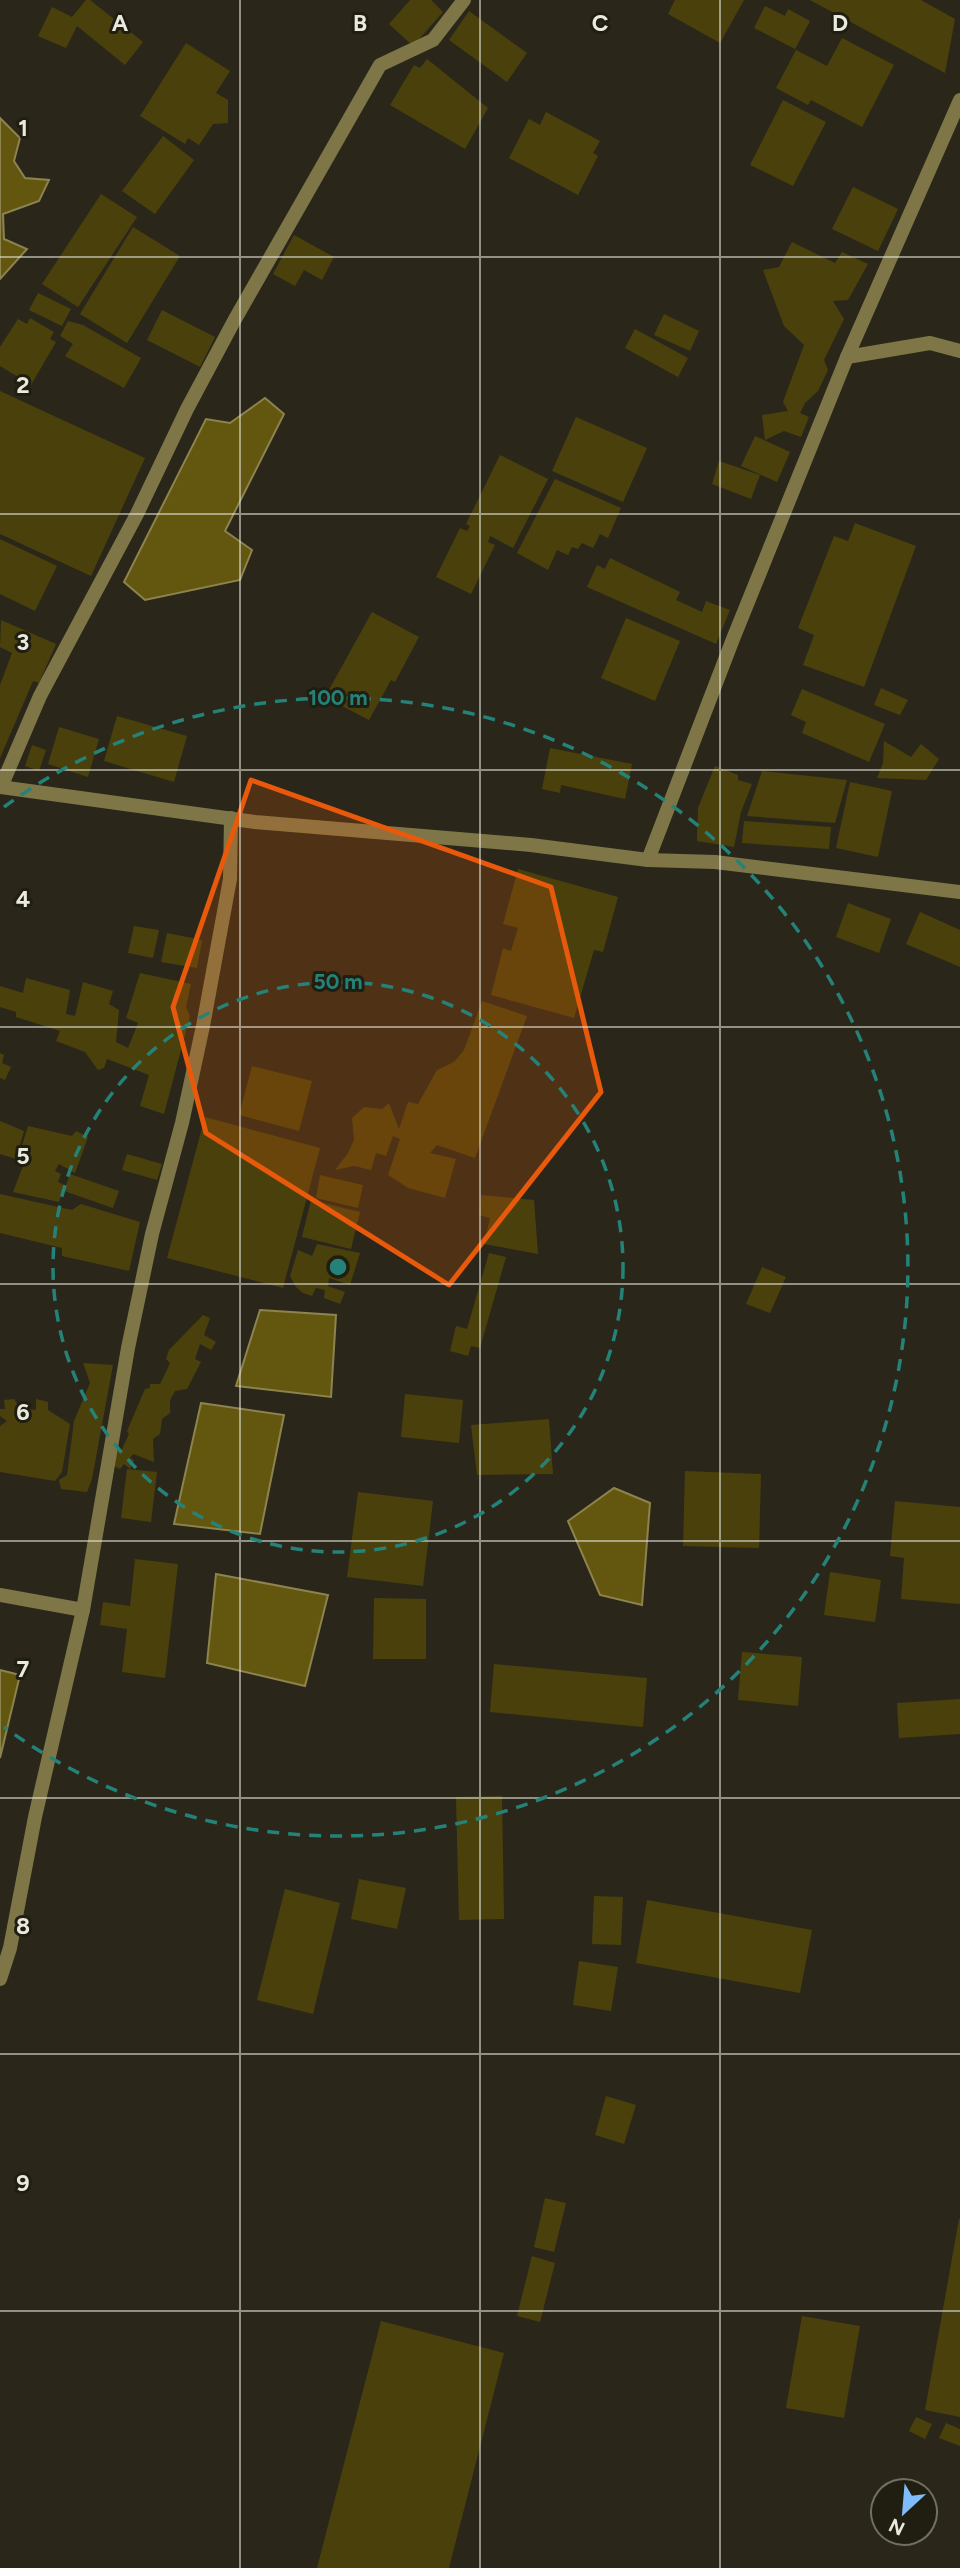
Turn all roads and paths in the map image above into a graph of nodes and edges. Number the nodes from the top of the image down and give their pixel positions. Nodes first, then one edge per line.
1 (464, 0) edge
2 (960, 100) edge
3 (960, 351) edge
4 (847, 357) junction
5 (0, 787) edge
6 (231, 818) junction
7 (648, 860) junction
8 (960, 892) edge
9 (0, 1595) edge
10 (83, 1610) junction
11 (0, 1979) edge

1 - 5 street
2 - 4 street
3 - 4 street
4 - 7 street
5 - 6 street
6 - 7 street
6 - 10 street
7 - 8 street
9 - 10 street
10 - 11 street

